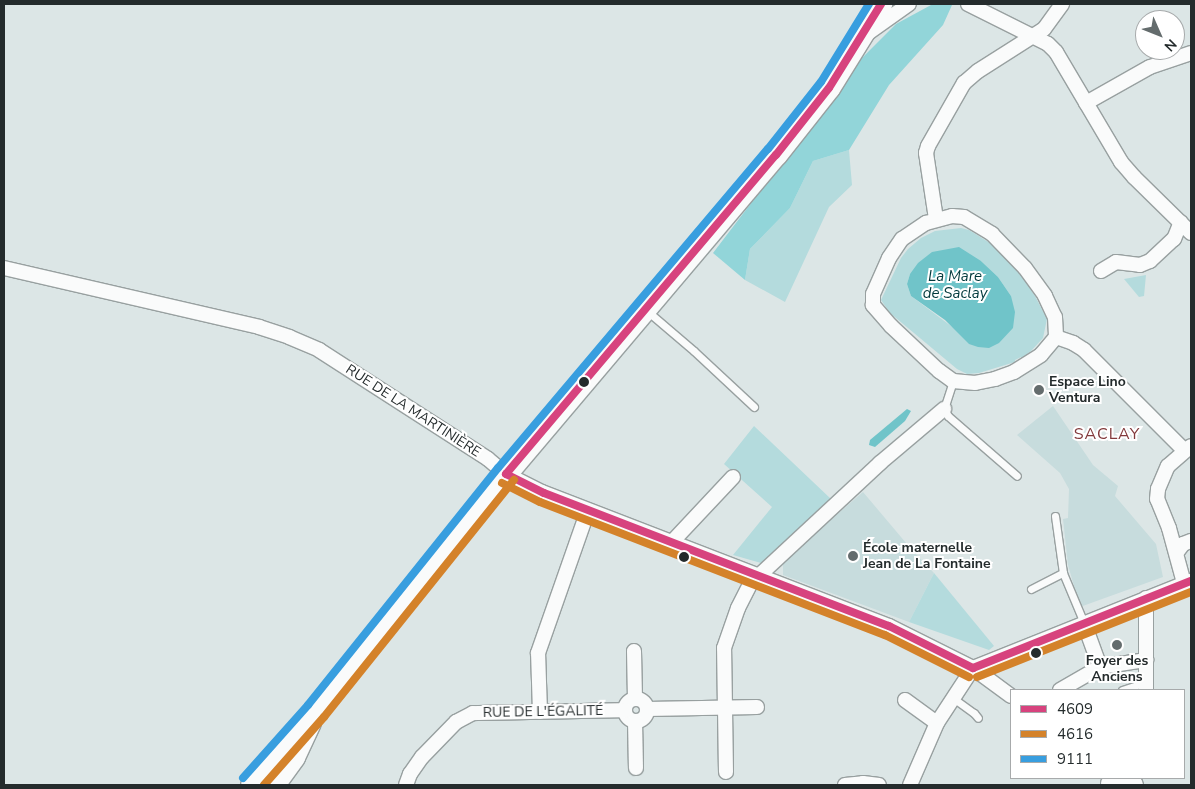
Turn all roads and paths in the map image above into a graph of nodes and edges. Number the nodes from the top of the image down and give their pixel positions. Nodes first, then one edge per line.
1 (881, 4) edge
2 (909, 4) edge
3 (968, 4) edge
4 (1062, 4) edge
5 (1035, 36) junction
6 (857, 42) junction
7 (1191, 53) edge
8 (1086, 103) junction
9 (936, 219) junction
10 (1181, 222) junction
11 (1191, 233) edge
12 (4, 268) edge
13 (1101, 272) dead end
14 (644, 309) junction
15 (1056, 337) junction
16 (953, 381) junction
17 (754, 407) dead end
18 (944, 410) junction
19 (1188, 448) edge
20 (506, 474) junction
21 (1017, 476) dead end
22 (732, 477) dead end
23 (588, 510) junction
24 (1054, 516) dead end
25 (1191, 540) edge
26 (672, 542) junction
27 (1177, 552) junction
28 (1063, 574) junction
29 (759, 575) junction
30 (1188, 582) edge
31 (1031, 589) dead end
32 (1146, 598) junction
33 (1084, 623) junction
34 (634, 651) dead end
35 (1146, 660) junction
36 (1100, 667) junction
37 (972, 668) junction
38 (1146, 686) edge
39 (1062, 689) edge
40 (1128, 689) edge
41 (1010, 695) edge
42 (953, 698) junction
43 (635, 699) junction
44 (905, 700) dead end
45 (756, 707) dead end
46 (724, 708) junction
47 (647, 709) junction
48 (625, 710) junction
49 (316, 711) junction
50 (540, 712) junction
51 (978, 718) dead end
52 (636, 721) junction
53 (937, 723) junction
54 (636, 768) dead end
55 (726, 772) dead end
56 (1106, 782) edge
57 (1136, 782) edge
58 (251, 785) edge
59 (275, 785) edge
60 (406, 785) edge
61 (846, 785) edge
62 (879, 785) edge
63 (910, 785) edge

1 - 6 main road
2 - 6 street
3 - 5 street
4 - 5 street
5 - 8 street
5 - 9 street
6 - 14 main road
7 - 8 street
8 - 10 street
9 - 15 street
9 - 16 street
10 - 11 street
10 - 13 street
12 - 20 street, RUE DE LA MARTINIÈRE
14 - 17 lane
14 - 20 main road
15 - 16 street
15 - 19 street
16 - 18 lane
18 - 21 lane
18 - 29 street
19 - 27 street
20 - 23 street, RUE DE LA MARTINIÈRE
20 - 49 main road
22 - 26 street
23 - 26 street, RUE DE LA MARTINIÈRE
23 - 50 street
24 - 28 lane
25 - 27 street
26 - 29 street, RUE DE LA MARTINIÈRE
27 - 30 street
28 - 31 lane
28 - 33 lane
29 - 37 street, RUE DE LA MARTINIÈRE
29 - 46 street
30 - 32 street
32 - 33 street
32 - 35 street
33 - 36 street
33 - 37 street
34 - 43 street
35 - 36 street
35 - 38 street
36 - 39 street
37 - 41 street, RUE DE LA MARTINIÈRE
37 - 42 street
38 - 40 lane
42 - 51 lane
42 - 53 street
43 - 47 street
43 - 48 street
44 - 53 street
45 - 46 street
46 - 47 street
46 - 55 street
47 - 52 street
48 - 50 street, RUE DE L'ÉGALITÉ
48 - 52 street
49 - 58 main road
49 - 59 main road
50 - 60 street, RUE DE L'ÉGALITÉ
52 - 54 street
53 - 63 street
56 - 57 street
61 - 62 street

